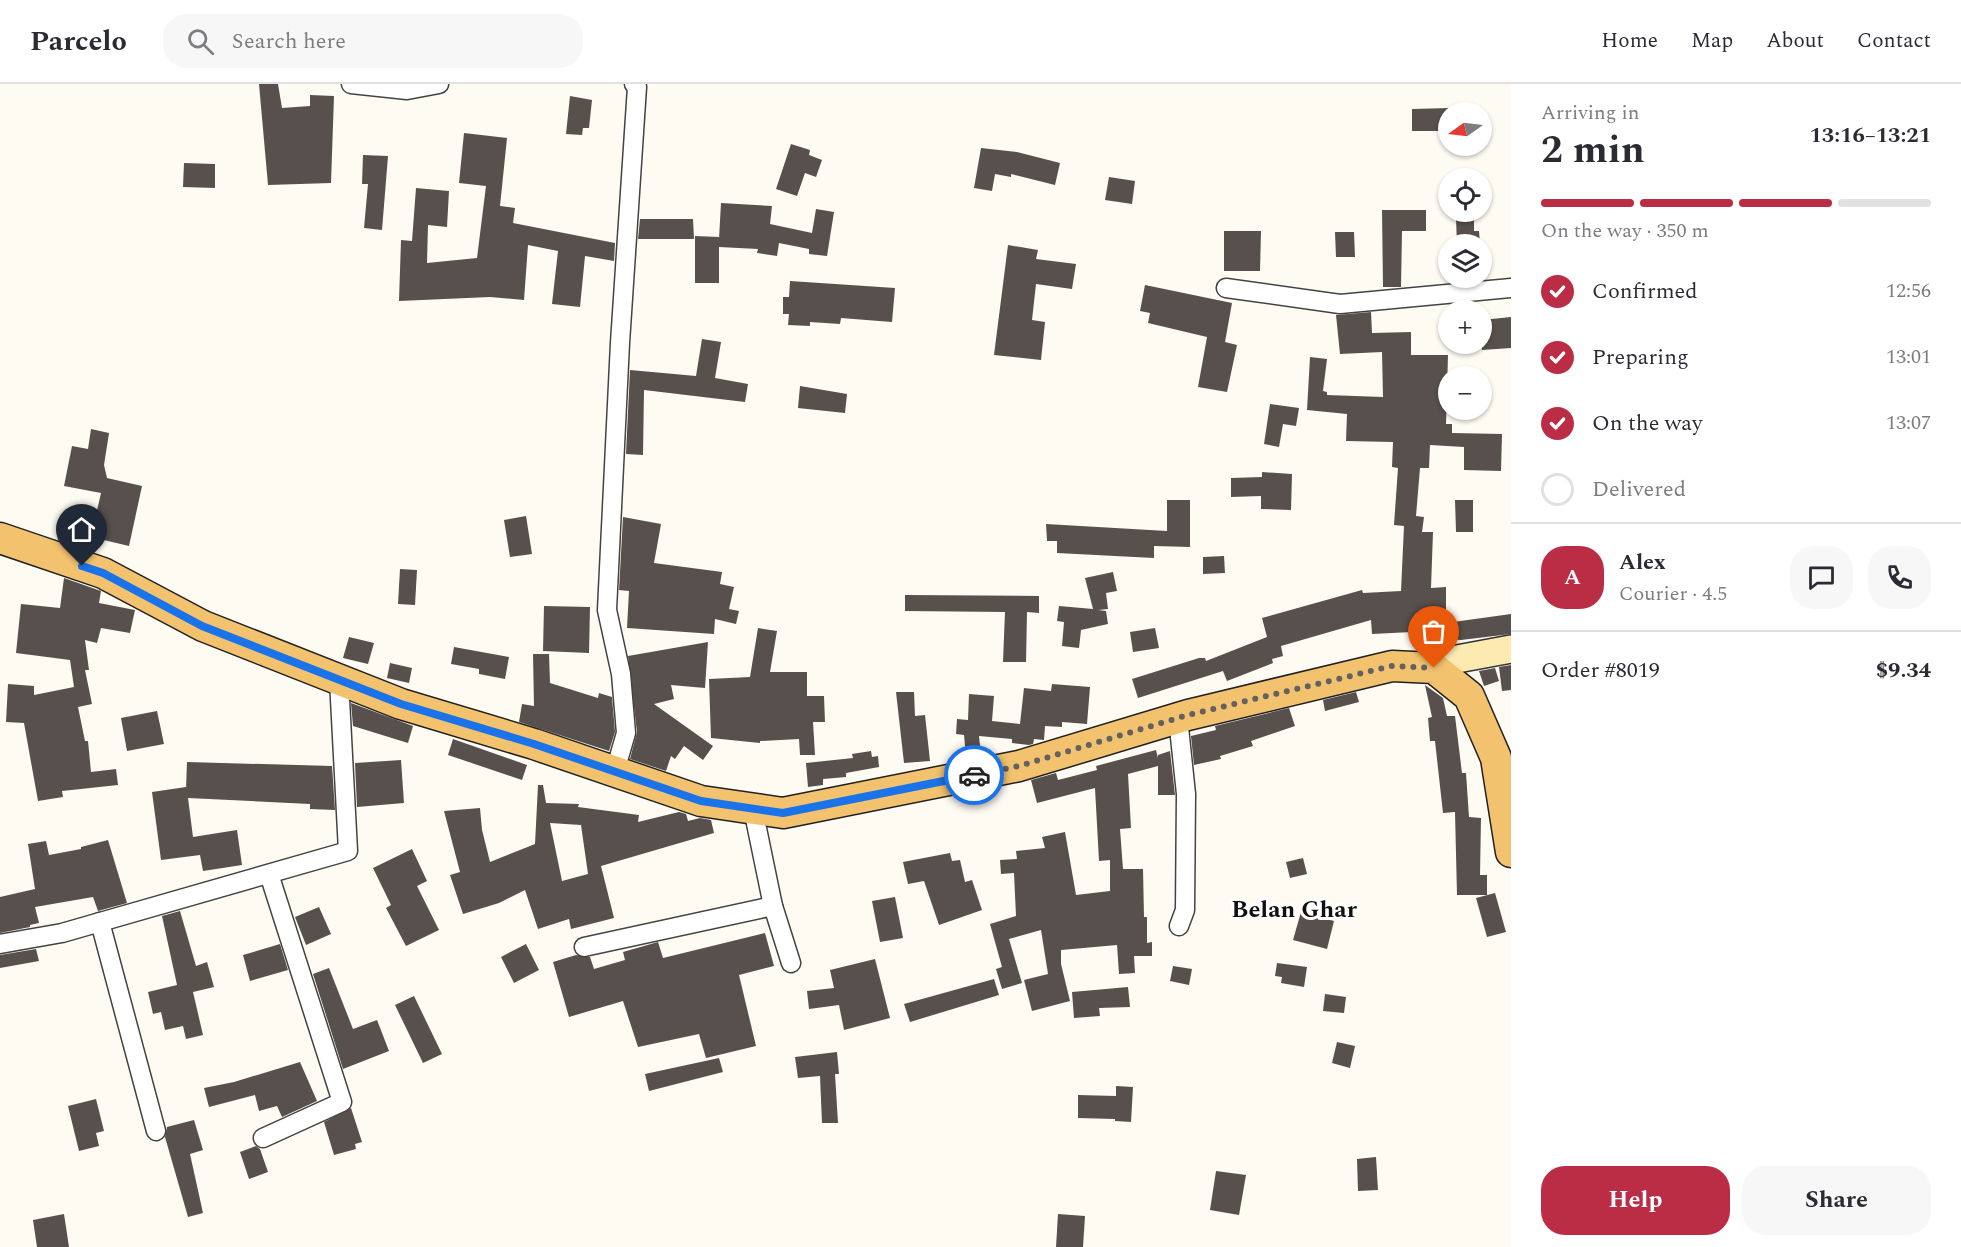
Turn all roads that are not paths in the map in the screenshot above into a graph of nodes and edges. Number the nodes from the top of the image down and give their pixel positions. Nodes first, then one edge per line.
1 (351, 84) edge
2 (439, 84) edge
3 (634, 84) edge
4 (1226, 288) dead end
5 (1511, 288) edge
6 (0, 538) edge
7 (1511, 649) edge
8 (1414, 667) junction
9 (339, 680) junction
10 (1178, 718) junction
11 (615, 771) junction
12 (753, 808) junction
13 (1511, 852) edge
14 (269, 874) junction
15 (773, 906) junction
16 (100, 922) junction
17 (1179, 926) dead end
18 (0, 944) edge
19 (584, 947) dead end
20 (791, 963) dead end
21 (156, 1131) dead end
22 (263, 1138) dead end

1 - 2 street
3 - 11 street
4 - 5 street
6 - 9 main road
7 - 8 street
8 - 10 main road
8 - 13 main road
9 - 11 main road
9 - 14 street
10 - 12 main road
10 - 17 street
11 - 12 main road
12 - 15 street
14 - 16 street
14 - 22 street
15 - 19 street
15 - 20 street
16 - 18 street
16 - 21 street

